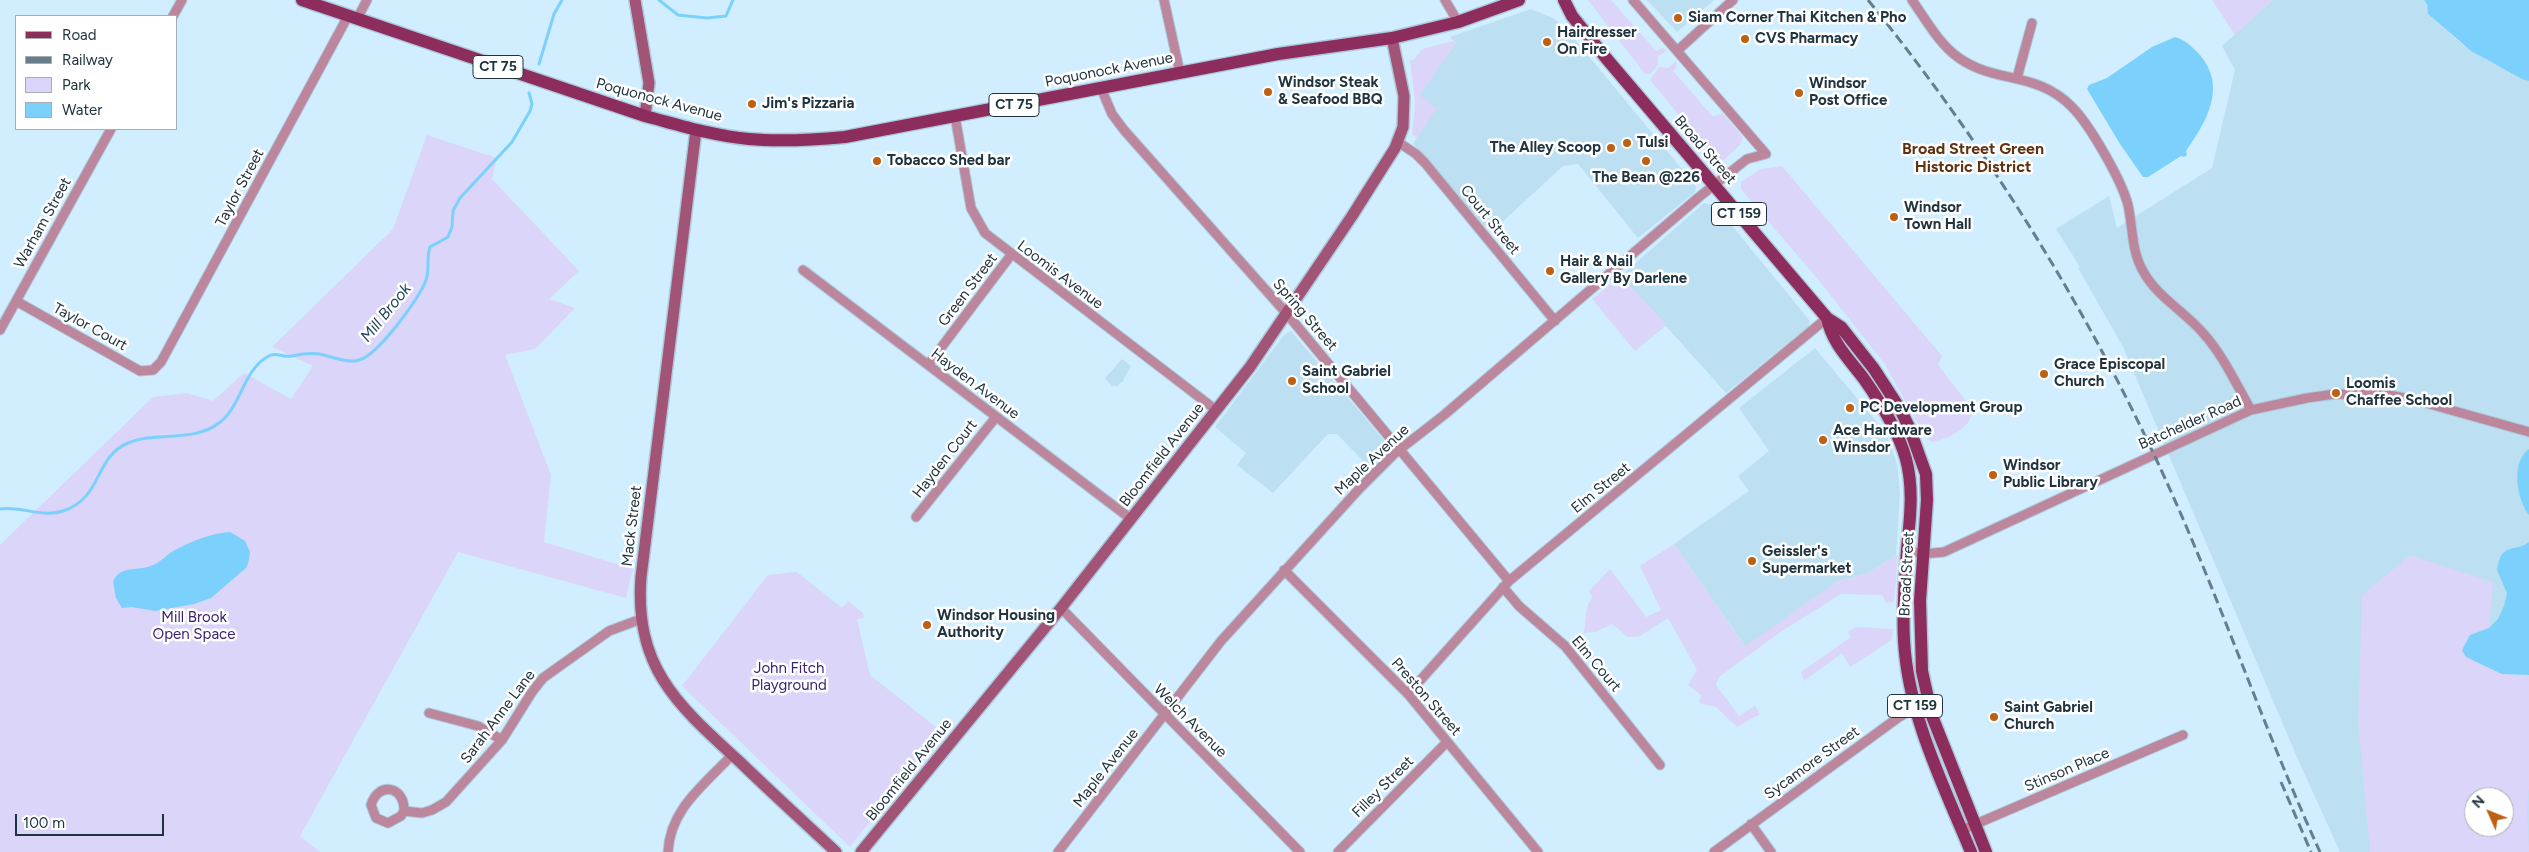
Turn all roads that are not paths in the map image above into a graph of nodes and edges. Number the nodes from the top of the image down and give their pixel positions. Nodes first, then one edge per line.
1 (182, 0) edge
2 (302, 0) edge
3 (366, 0) edge
4 (635, 0) edge
5 (1164, 0) edge
6 (1445, 0) edge
7 (1519, 0) edge
8 (1564, 0) edge
9 (1633, 0) edge
10 (1733, 0) edge
11 (1912, 0) edge
12 (174, 15) edge
13 (352, 17) junction
14 (1458, 22) junction
15 (2032, 23) dead end
16 (1392, 38) junction
17 (1677, 51) junction
18 (1180, 73) junction
19 (2018, 78) junction
20 (1101, 88) junction
21 (645, 116) junction
22 (955, 116) junction
23 (110, 130) edge
24 (696, 130) junction
25 (1398, 142) junction
26 (1714, 186) junction
27 (1011, 255) junction
28 (803, 270) dead end
29 (16, 301) junction
30 (1287, 314) junction
31 (1827, 318) junction
32 (1555, 321) junction
33 (0, 330) edge
34 (928, 366) junction
35 (153, 370) joint
36 (1900, 409) junction
37 (1216, 410) junction
38 (2251, 410) junction
39 (996, 417) junction
40 (1889, 418) junction
41 (2529, 432) edge
42 (1401, 449) junction
43 (1919, 453) junction
44 (1906, 458) junction
45 (916, 518) dead end
46 (1131, 519) junction
47 (1907, 550) junction
48 (1923, 554) junction
49 (1284, 570) junction
50 (1506, 584) junction
51 (1061, 608) junction
52 (641, 619) junction
53 (1408, 694) junction
54 (1929, 704) junction
55 (1915, 708) junction
56 (429, 713) dead end
57 (1164, 714) junction
58 (2183, 735) dead end
59 (502, 740) junction
60 (1447, 742) junction
61 (732, 755) junction
62 (1660, 765) dead end
63 (404, 810) dead end
64 (1751, 824) junction
65 (1974, 824) junction
66 (1962, 830) junction
67 (668, 852) edge
68 (836, 852) edge
69 (861, 852) edge
70 (1058, 852) edge
71 (1300, 852) edge
72 (1338, 852) edge
73 (1538, 852) edge
74 (1714, 852) edge
75 (1771, 852) edge
76 (1971, 852) edge
77 (1986, 852) edge

1 - 12 street
2 - 13 main road, Poquonock Avenue / CT 75
3 - 13 street, Taylor Street
4 - 21 main road
5 - 18 street
6 - 14 street
7 - 14 main road, Poquonock Avenue / CT 75
8 - 26 main road, Broad Street / CT 159
9 - 17 street
10 - 17 street
11 - 19 street
13 - 21 main road, Poquonock Avenue / CT 75
13 - 35 street, Taylor Street
14 - 16 main road, Poquonock Avenue / CT 75
15 - 19 street
16 - 18 main road, Poquonock Avenue / CT 75
16 - 25 main road, Bloomfield Avenue
17 - 26 street, Maple Avenue
18 - 20 main road, Poquonock Avenue / CT 75
19 - 38 street
20 - 22 main road, Poquonock Avenue / CT 75
20 - 30 street, Spring Street
21 - 24 main road, Poquonock Avenue / CT 75
22 - 24 main road, Poquonock Avenue / CT 75
22 - 27 street, Loomis Avenue
23 - 29 street, Warham Street
24 - 52 main road, Mack Street
25 - 30 main road, Bloomfield Avenue
25 - 32 street, Court Street
26 - 31 main road, Broad Street / CT 159
26 - 32 street, Maple Avenue
27 - 34 street, Green Street
27 - 37 street, Loomis Avenue
28 - 34 street, Hayden Avenue
29 - 33 street, Warham Street
29 - 35 street, Taylor Court
30 - 37 main road, Bloomfield Avenue
30 - 42 street, Spring Street
31 - 36 main road, Broad Street / CT 159
31 - 40 main road, Broad Street / CT 159
31 - 50 street, Elm Street
32 - 42 street, Maple Avenue
34 - 39 street, Hayden Avenue
36 - 40 main road
36 - 43 main road, Broad Street / CT 159
37 - 46 main road, Bloomfield Avenue
38 - 41 street, Batchelder Road
38 - 48 street, Batchelder Road
39 - 45 street, Hayden Court
39 - 46 street, Hayden Avenue
40 - 44 main road, Broad Street / CT 159
42 - 49 street, Maple Avenue
42 - 50 street, Spring Street
43 - 44 main road
43 - 48 main road, Broad Street / CT 159
44 - 47 main road, Broad Street / CT 159
46 - 51 main road, Bloomfield Avenue
47 - 48 street, Batchelder Road
47 - 55 main road, Broad Street / CT 159
48 - 54 main road, Broad Street / CT 159
49 - 53 street, Preston Street
49 - 57 street, Maple Avenue
50 - 53 street, Elm Street
50 - 62 street, Elm Court
51 - 57 street, Welch Avenue
51 - 69 main road, Bloomfield Avenue
52 - 59 street, Sarah Anne Lane
52 - 61 main road, Mack Street
53 - 60 street, Preston Street
54 - 55 street, Sycamore Street
54 - 65 main road, Broad Street / CT 159
55 - 64 street, Sycamore Street
55 - 66 main road, Broad Street / CT 159
56 - 59 street
57 - 70 street, Maple Avenue
57 - 71 street, Welch Avenue
58 - 65 street, Stinson Place
59 - 63 street, Sarah Anne Lane
60 - 72 street, Filley Street
60 - 73 street, Preston Street
61 - 67 street
61 - 68 main road, Mack Street
64 - 74 street, Sycamore Street
64 - 75 street
65 - 66 street, Stinson Place
65 - 77 main road, Broad Street / CT 159
66 - 76 main road, Broad Street / CT 159

